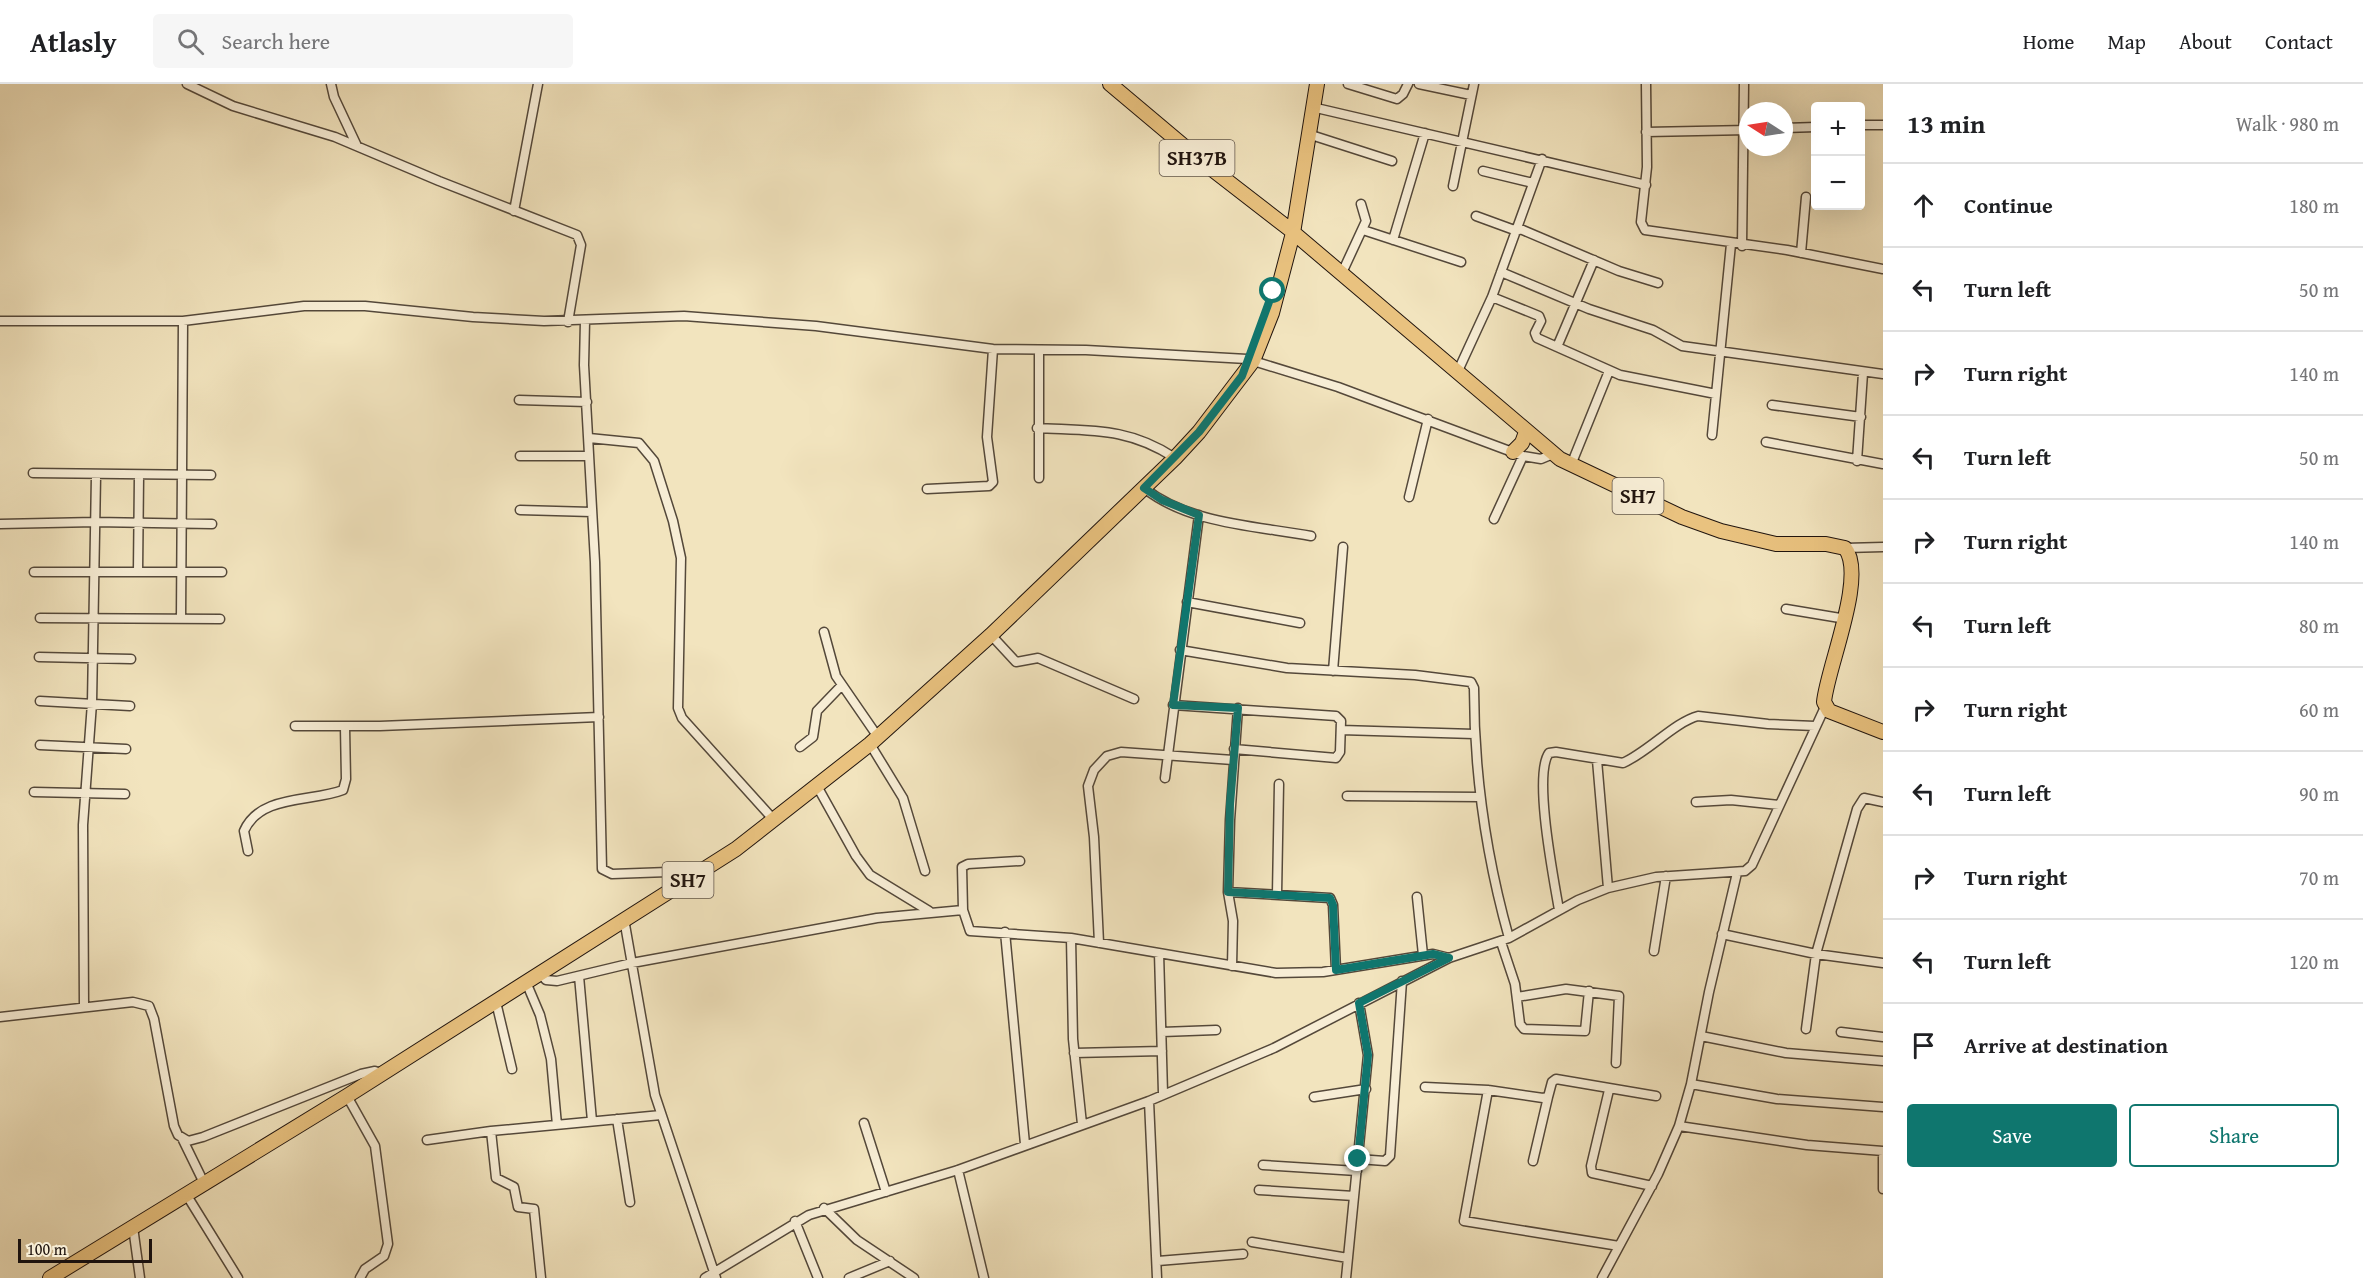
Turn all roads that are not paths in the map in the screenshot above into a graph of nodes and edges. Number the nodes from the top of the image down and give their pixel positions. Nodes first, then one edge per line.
1 (187, 84) edge
2 (331, 84) edge
3 (538, 84) edge
4 (1110, 84) edge
5 (1309, 84) edge
6 (1317, 84) edge
7 (1348, 84) edge
8 (1408, 84) edge
9 (1419, 84) edge
10 (1473, 84) edge
11 (1646, 84) edge
12 (1744, 84) edge
13 (1471, 95) junction
14 (1745, 102) edge
15 (1312, 107) junction
16 (1865, 125) edge
17 (1883, 125) edge
18 (1811, 127) edge
19 (1793, 128) edge
20 (1739, 130) edge
21 (1646, 132) junction
22 (1425, 133) junction
23 (1308, 134) junction
24 (1461, 141) junction
25 (357, 146) junction
26 (1746, 156) edge
27 (1542, 159) junction
28 (1392, 161) dead end
29 (1483, 171) dead end
30 (1533, 183) junction
31 (1646, 185) junction
32 (1453, 186) dead end
33 (1806, 197) dead end
34 (1361, 204) dead end
35 (514, 211) junction
36 (1476, 216) dead end
37 (1518, 229) junction
38 (1291, 230) junction
39 (1363, 230) junction
40 (1393, 240) junction
41 (1731, 244) junction
42 (1742, 246) junction
43 (1801, 253) junction
44 (1594, 260) junction
45 (1461, 262) dead end
46 (1883, 269) edge
47 (1501, 272) junction
48 (1341, 275) junction
49 (1658, 283) dead end
50 (1492, 297) junction
51 (1576, 304) junction
52 (0, 321) edge
53 (183, 321) junction
54 (585, 321) junction
55 (568, 322) junction
56 (1557, 347) junction
57 (993, 349) junction
58 (1039, 351) junction
59 (1721, 351) junction
60 (1250, 360) junction
61 (1609, 371) junction
62 (1457, 373) junction
63 (1863, 373) junction
64 (1883, 374) edge
65 (1716, 394) junction
66 (519, 400) dead end
67 (587, 402) junction
68 (1772, 405) dead end
69 (1861, 417) junction
70 (1428, 419) junction
71 (1037, 428) junction
72 (1526, 432) junction
73 (1712, 435) dead end
74 (589, 438) junction
75 (1766, 442) dead end
76 (1518, 454) junction
77 (1553, 454) junction
78 (520, 456) dead end
79 (589, 456) junction
80 (1175, 458) junction
81 (1857, 461) junction
82 (1883, 464) edge
83 (1571, 465) junction
84 (33, 473) dead end
85 (182, 475) junction
86 (211, 475) dead end
87 (96, 476) junction
88 (139, 476) junction
89 (1039, 478) dead end
90 (1144, 488) junction
91 (927, 489) dead end
92 (1409, 497) dead end
93 (520, 510) dead end
94 (592, 512) junction
95 (1199, 515) junction
96 (1494, 519) dead end
97 (95, 522) junction
98 (139, 523) junction
99 (180, 523) junction
100 (212, 524) dead end
101 (0, 525) edge
102 (1311, 536) dead end
103 (1343, 547) dead end
104 (1883, 547) edge
105 (1845, 548) junction
106 (34, 572) dead end
107 (95, 572) junction
108 (138, 572) junction
109 (182, 572) junction
110 (222, 572) dead end
111 (1187, 602) junction
112 (1786, 609) dead end
113 (40, 618) dead end
114 (94, 618) junction
115 (181, 619) junction
116 (220, 619) dead end
117 (1846, 619) junction
118 (1300, 623) dead end
119 (824, 632) dead end
120 (991, 635) junction
121 (1180, 650) junction
122 (39, 657) dead end
123 (93, 658) junction
124 (131, 659) dead end
125 (1333, 671) junction
126 (842, 686) junction
127 (1134, 699) dead end
128 (40, 701) dead end
129 (92, 703) junction
130 (1173, 705) junction
131 (130, 706) dead end
132 (1825, 707) junction
133 (1238, 708) junction
134 (599, 717) junction
135 (295, 726) dead end
136 (1815, 726) junction
137 (345, 727) junction
138 (1341, 730) junction
139 (1883, 732) edge
140 (1474, 734) junction
141 (874, 741) junction
142 (40, 745) dead end
143 (89, 747) junction
144 (800, 747) dead end
145 (1234, 749) junction
146 (126, 750) dead end
147 (1166, 755) junction
148 (1233, 760) junction
149 (1597, 760) junction
150 (1165, 778) dead end
151 (1280, 784) dead end
152 (817, 786) junction
153 (34, 792) dead end
154 (85, 794) junction
155 (125, 794) dead end
156 (1347, 796) dead end
157 (1480, 797) junction
158 (1696, 802) dead end
159 (1883, 802) edge
160 (1779, 805) junction
161 (773, 819) junction
162 (248, 851) dead end
163 (1020, 861) dead end
164 (925, 871) dead end
165 (1737, 873) junction
166 (1666, 876) junction
167 (681, 885) junction
168 (1608, 888) junction
169 (1228, 892) junction
170 (1277, 894) junction
171 (1417, 897) dead end
172 (963, 910) junction
173 (1559, 910) junction
174 (929, 911) junction
175 (624, 920) junction
176 (1005, 932) junction
177 (1722, 934) junction
178 (1071, 938) junction
179 (1505, 940) junction
180 (1099, 943) junction
181 (1654, 951) dead end
182 (1159, 953) junction
183 (1816, 954) junction
184 (1423, 955) junction
185 (1449, 958) junction
186 (632, 963) junction
187 (1883, 963) edge
188 (1232, 966) junction
189 (1336, 970) junction
190 (538, 973) junction
191 (579, 976) junction
192 (1402, 981) junction
193 (526, 982) junction
194 (1590, 991) junction
195 (1517, 997) junction
196 (496, 1002) junction
197 (1359, 1003) junction
198 (84, 1007) junction
199 (0, 1017) edge
200 (1806, 1029) dead end
201 (1216, 1030) dead end
202 (1162, 1032) junction
203 (1841, 1032) dead end
204 (1701, 1036) junction
205 (1883, 1037) edge
206 (1162, 1051) junction
207 (1074, 1053) junction
208 (1883, 1061) edge
209 (1616, 1063) dead end
210 (512, 1068) dead end
211 (382, 1073) junction
212 (1691, 1084) junction
213 (1425, 1087) dead end
214 (1366, 1089) junction
215 (1488, 1090) junction
216 (1610, 1090) junction
217 (1163, 1094) junction
218 (348, 1096) junction
219 (1656, 1096) dead end
220 (1314, 1097) dead end
221 (1548, 1097) junction
222 (1149, 1101) junction
223 (1883, 1107) edge
224 (660, 1115) junction
225 (617, 1119) junction
226 (592, 1121) junction
227 (864, 1123) dead end
228 (1082, 1124) junction
229 (556, 1125) junction
230 (1679, 1126) junction
231 (491, 1131) junction
232 (182, 1138) junction
233 (428, 1140) dead end
234 (1025, 1144) junction
235 (1883, 1151) edge
236 (1883, 1157) edge
237 (1358, 1159) junction
238 (1533, 1161) dead end
239 (1263, 1165) dead end
240 (958, 1170) junction
241 (1357, 1171) junction
242 (204, 1184) junction
243 (1652, 1186) junction
244 (1883, 1189) edge
245 (1259, 1190) dead end
246 (886, 1192) junction
247 (186, 1194) junction
248 (1354, 1196) junction
249 (630, 1202) dead end
250 (824, 1208) junction
251 (795, 1221) junction
252 (134, 1227) junction
253 (1252, 1242) dead end
254 (1619, 1246) junction
255 (1243, 1254) dead end
256 (1348, 1258) junction
257 (890, 1261) junction
258 (1158, 1261) junction
259 (714, 1275) edge
260 (53, 1277) edge
261 (140, 1278) edge
262 (238, 1278) edge
263 (360, 1278) edge
264 (541, 1278) edge
265 (705, 1278) edge
266 (818, 1278) edge
267 (849, 1278) edge
268 (914, 1278) edge
269 (984, 1278) edge
270 (1158, 1278) edge
271 (1346, 1278) edge
272 (1602, 1278) edge

1 - 25 street
2 - 25 street
3 - 35 street
4 - 38 main road, SH37B
5 - 38 main road
6 - 15 main road
7 - 8 street
9 - 13 street
10 - 13 street
11 - 21 street
12 - 14 street
13 - 24 street
15 - 22 street
15 - 23 main road
16 - 17 street
18 - 19 street
20 - 21 street
21 - 31 street
22 - 24 street
22 - 40 street
23 - 28 street
23 - 38 main road
24 - 27 street
24 - 32 street
25 - 35 street
26 - 42 street
27 - 30 street
27 - 31 street
29 - 30 street
30 - 37 street
31 - 41 street
33 - 43 street
34 - 39 street
35 - 55 street
36 - 37 street
37 - 44 street
37 - 47 street
38 - 48 main road, SH7
38 - 60 main road, SH7
39 - 40 street
39 - 48 street
40 - 45 street
41 - 42 street
41 - 59 street
42 - 43 street
43 - 46 street
44 - 49 street
44 - 51 street
47 - 50 street
47 - 51 street
48 - 62 main road, SH7
50 - 56 street
50 - 62 street
51 - 56 street
51 - 59 street
52 - 53 street
53 - 55 street
53 - 85 street
54 - 55 street
54 - 57 street
54 - 67 street
56 - 61 street
57 - 58 street
57 - 91 street
58 - 60 street
58 - 71 street
59 - 63 street
59 - 65 street
60 - 70 street
60 - 80 main road, SH7
61 - 65 street
61 - 83 street
62 - 72 main road, SH7
63 - 64 street
63 - 69 street
65 - 73 street
66 - 67 street
67 - 74 street
68 - 69 street
69 - 81 street
70 - 76 street
70 - 92 street
71 - 80 street
71 - 89 street
72 - 76 main road
72 - 77 main road, SH7
74 - 79 street
74 - 161 street
75 - 81 street
76 - 77 street
76 - 96 street
77 - 83 main road, SH7
78 - 79 street
79 - 94 street
80 - 90 main road, SH7
81 - 82 street
83 - 105 main road, SH7
84 - 87 street
85 - 86 street
85 - 88 street
85 - 99 street
87 - 88 street
87 - 97 street
88 - 98 street
90 - 95 street
90 - 120 main road, SH7
93 - 94 street
94 - 134 street
95 - 102 street
95 - 111 street
97 - 98 street
97 - 101 street
97 - 107 street
98 - 99 street
98 - 108 street
99 - 100 street
99 - 109 street
103 - 125 street
104 - 105 street
105 - 117 main road
106 - 107 street
107 - 108 street
107 - 114 street
108 - 109 street
109 - 110 street
109 - 115 street
111 - 118 street
111 - 121 street
112 - 117 street
113 - 114 street
114 - 115 street
114 - 123 street
115 - 116 street
117 - 132 main road
119 - 126 street
120 - 127 street
120 - 141 main road, SH7
121 - 125 street
121 - 130 street
122 - 123 street
123 - 124 street
123 - 129 street
125 - 140 street
126 - 141 street
126 - 144 street
128 - 129 street
129 - 131 street
129 - 143 street
130 - 133 street
130 - 147 street
132 - 136 street
132 - 139 main road
133 - 138 street
133 - 145 street
134 - 137 street
134 - 167 street
135 - 137 street
136 - 149 street
136 - 160 street
137 - 162 street
138 - 140 street
138 - 145 street
140 - 157 street
141 - 152 main road, SH7
141 - 164 street
142 - 143 street
143 - 146 street
143 - 154 street
145 - 148 street
147 - 148 street
147 - 150 street
147 - 180 street
148 - 169 street
149 - 168 street
149 - 173 street
151 - 170 street
152 - 161 main road, SH7
152 - 174 street
153 - 154 street
154 - 155 street
154 - 198 street
156 - 157 street
157 - 179 street
158 - 160 street
159 - 183 street
160 - 165 street
161 - 167 main road, SH7
163 - 172 street
165 - 166 street
165 - 177 street
166 - 168 street
166 - 181 street
167 - 175 main road, SH7
168 - 173 street
169 - 170 street
169 - 188 street
170 - 189 street
171 - 184 street
172 - 174 street
172 - 176 street
173 - 179 street
174 - 186 street
175 - 186 street
175 - 190 main road, SH7
176 - 178 street
176 - 234 street
177 - 183 street
177 - 204 street
178 - 180 street
178 - 207 street
179 - 185 street
179 - 195 street
180 - 182 street
182 - 188 street
182 - 202 street
183 - 187 street
183 - 200 street
184 - 185 street
184 - 189 street
185 - 192 street
186 - 191 street
186 - 224 street
188 - 189 street
190 - 191 street
190 - 193 main road, SH7
191 - 226 street
192 - 197 street
192 - 237 street
193 - 196 main road, SH7
193 - 229 street
194 - 195 street
194 - 195 street
194 - 209 street
196 - 210 street
196 - 211 main road, SH7
197 - 214 street
197 - 217 street
198 - 199 street
198 - 232 street
201 - 202 street
202 - 206 street
203 - 205 street
204 - 208 street
204 - 212 street
206 - 207 street
206 - 217 street
207 - 228 street
211 - 218 main road, SH7
211 - 232 street
212 - 223 street
212 - 230 street
213 - 215 street
214 - 220 street
214 - 237 street
215 - 221 street
215 - 254 street
216 - 219 street
216 - 221 street
216 - 243 street
217 - 222 street
218 - 242 main road, SH7
218 - 263 street
221 - 238 street
222 - 228 street
222 - 258 street
224 - 225 street
224 - 259 street
225 - 226 street
225 - 249 street
226 - 229 street
227 - 246 street
228 - 234 street
229 - 231 street
230 - 235 street
230 - 243 street
231 - 233 street
231 - 264 street
232 - 242 street
234 - 240 street
236 - 244 street
237 - 241 street
239 - 241 street
240 - 246 street
240 - 269 street
241 - 248 street
242 - 247 main road, SH7
243 - 254 street
245 - 248 street
246 - 250 street
247 - 252 main road, SH7
247 - 262 street
248 - 256 street
250 - 251 street
250 - 257 street
251 - 259 street
251 - 266 street
252 - 260 main road, SH7
252 - 261 street
253 - 256 street
254 - 272 street
255 - 258 street
256 - 271 street
257 - 267 street
257 - 268 street
258 - 270 street
259 - 265 street

